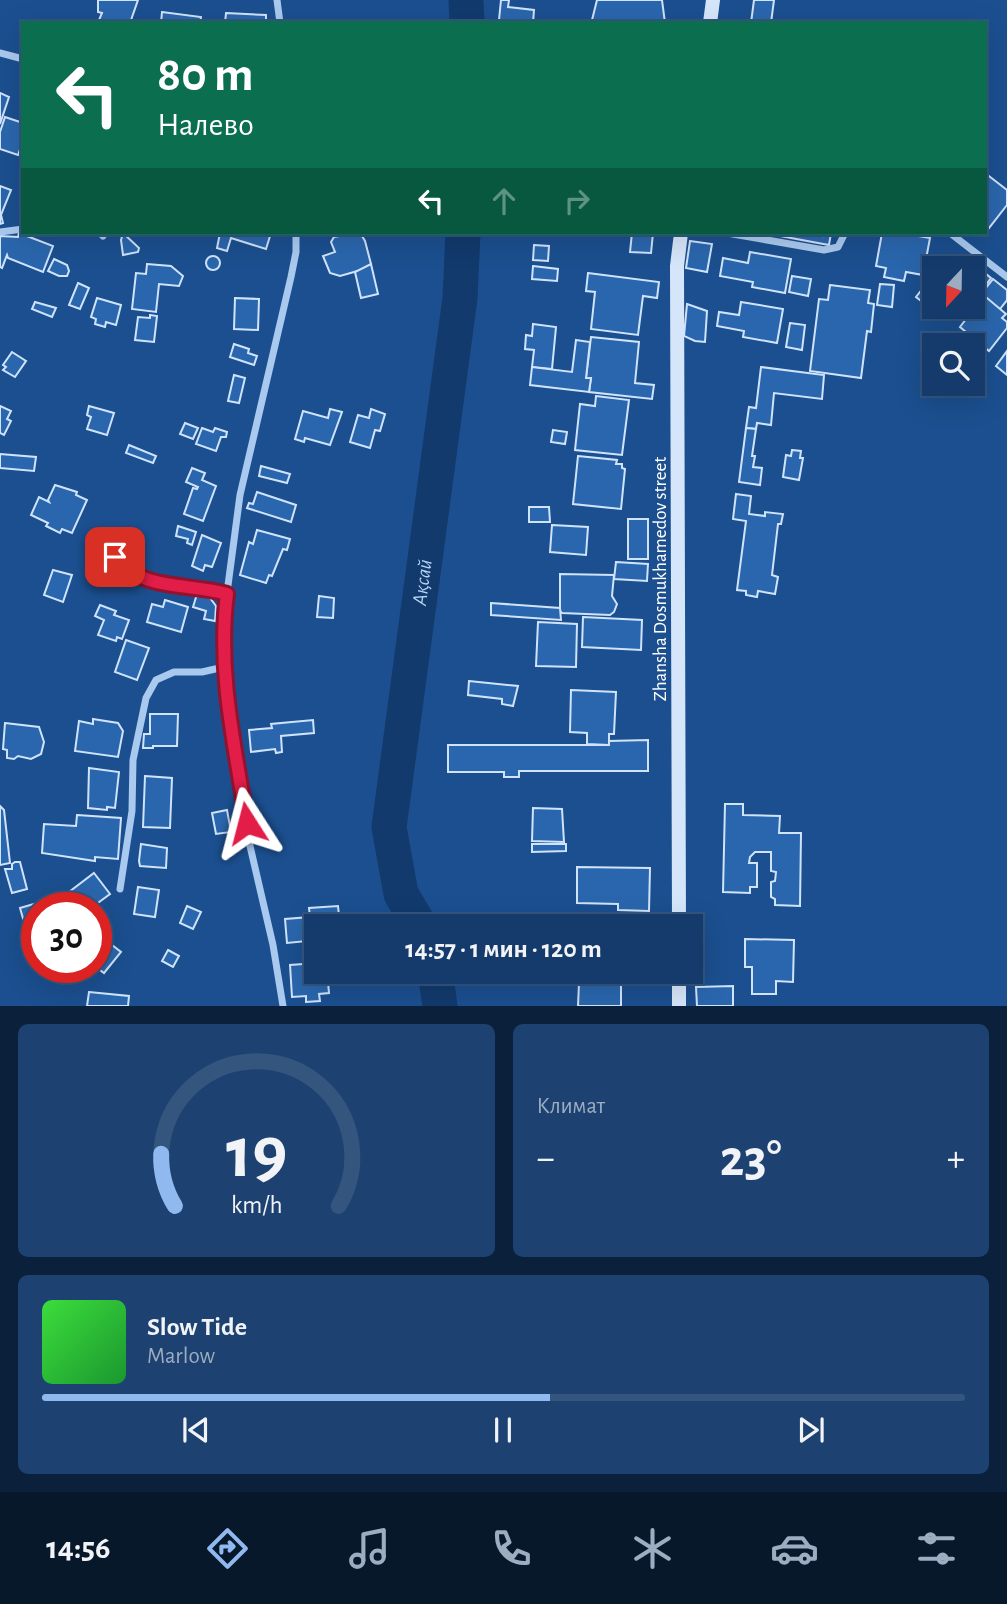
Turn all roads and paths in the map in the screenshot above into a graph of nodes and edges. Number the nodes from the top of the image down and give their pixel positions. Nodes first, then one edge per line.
1 (277, 0) edge
2 (713, 0) edge
3 (280, 21) edge
4 (710, 21) edge
5 (0, 54) edge
6 (21, 59) edge
7 (21, 229) edge
8 (0, 232) edge
9 (296, 235) edge
10 (681, 235) edge
11 (738, 235) edge
12 (844, 235) edge
13 (953, 235) edge
14 (1007, 277) edge
15 (115, 557) dead end
16 (227, 594) junction
17 (224, 667) junction
18 (120, 889) dead end
19 (679, 914) edge
20 (679, 984) edge
21 (283, 1006) edge
22 (679, 1006) edge

1 - 3 street
2 - 4 street
5 - 6 street
7 - 8 street
9 - 16 street
10 - 19 street, Zhansha Dosmukhamedov street
11 - 12 street
13 - 14 street
15 - 16 street
16 - 17 street
17 - 18 street
17 - 21 street
20 - 22 street

